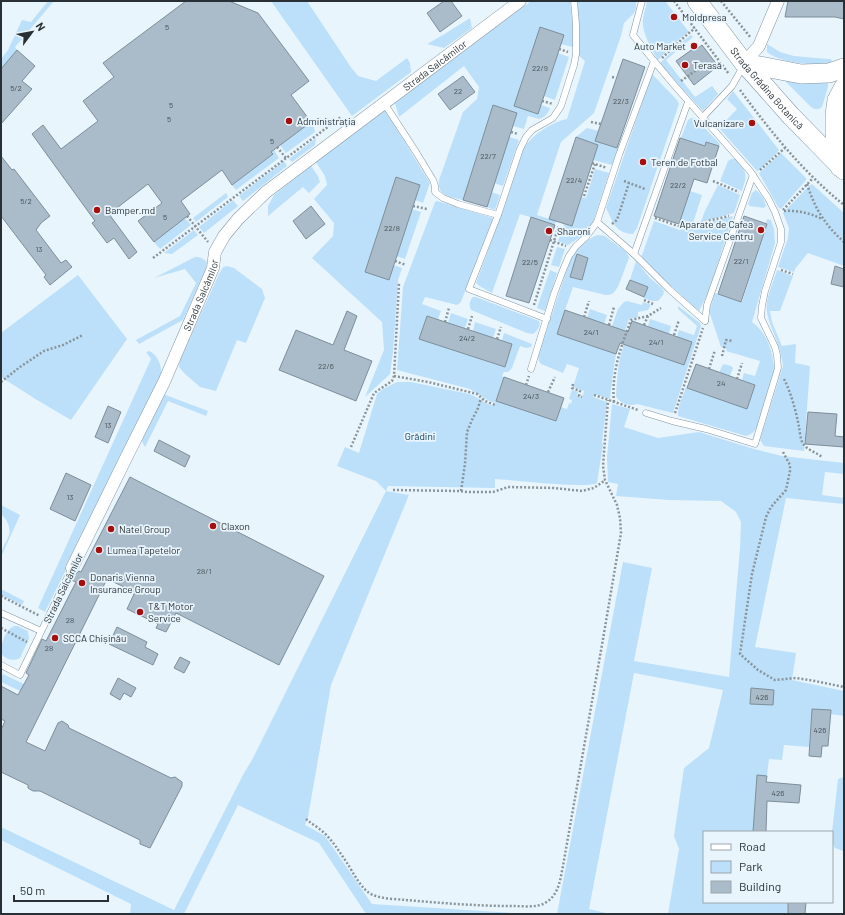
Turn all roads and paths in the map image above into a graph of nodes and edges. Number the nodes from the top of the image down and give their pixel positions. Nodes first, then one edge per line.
1 (520, 1) edge
2 (574, 1) edge
3 (642, 1) edge
4 (674, 1) edge
5 (697, 1) edge
6 (721, 1) edge
7 (778, 1) edge
8 (695, 28) junction
9 (759, 46) junction
10 (655, 63) junction
11 (744, 64) junction
12 (702, 66) dead end
13 (844, 68) edge
14 (612, 77) dead end
15 (616, 78) dead end
16 (735, 82) junction
17 (674, 86) junction
18 (844, 87) edge
19 (688, 102) junction
20 (384, 103) junction
21 (340, 116) dead end
22 (703, 117) junction
23 (591, 122) dead end
24 (601, 124) dead end
25 (277, 147) dead end
26 (785, 148) dead end
27 (286, 158) junction
28 (842, 168) edge
29 (295, 170) junction
30 (614, 170) junction
31 (753, 175) junction
32 (813, 178) junction
33 (624, 181) dead end
34 (713, 181) dead end
35 (629, 183) junction
36 (807, 184) junction
37 (645, 189) dead end
38 (746, 195) junction
39 (584, 196) dead end
40 (844, 205) edge
41 (413, 206) dead end
42 (427, 209) dead end
43 (740, 213) junction
44 (498, 215) junction
45 (187, 216) dead end
46 (647, 216) junction
47 (823, 220) junction
48 (597, 222) junction
49 (560, 225) dead end
50 (195, 226) junction
51 (606, 230) junction
52 (550, 240) dead end
53 (554, 242) junction
54 (844, 242) edge
55 (215, 252) junction
56 (634, 254) junction
57 (153, 258) dead end
58 (395, 261) dead end
59 (406, 265) dead end
60 (773, 267) junction
61 (793, 274) dead end
62 (399, 283) dead end
63 (536, 284) dead end
64 (540, 286) junction
65 (644, 300) dead end
66 (589, 301) dead end
67 (653, 304) dead end
68 (614, 307) dead end
69 (449, 308) dead end
70 (661, 308) dead end
71 (531, 313) junction
72 (472, 316) dead end
73 (648, 316) junction
74 (584, 317) dead end
75 (547, 319) junction
76 (679, 320) dead end
77 (705, 321) junction
78 (445, 322) dead end
79 (609, 325) dead end
80 (644, 325) dead end
81 (501, 327) dead end
82 (468, 329) dead end
83 (83, 335) dead end
84 (674, 335) dead end
85 (497, 339) dead end
86 (733, 341) dead end
87 (715, 350) dead end
88 (722, 356) dead end
89 (742, 363) dead end
90 (778, 368) junction
91 (532, 369) dead end
92 (709, 369) dead end
93 (394, 376) junction
94 (555, 377) dead end
95 (738, 379) dead end
96 (1, 382) edge
97 (573, 384) dead end
98 (548, 392) dead end
99 (594, 396) dead end
100 (582, 397) dead end
101 (481, 398) junction
102 (608, 400) junction
103 (614, 402) junction
104 (495, 405) dead end
105 (678, 405) dead end
106 (646, 413) joint
107 (352, 447) dead end
108 (783, 452) dead end
109 (822, 457) dead end
110 (605, 480) junction
111 (393, 490) dead end
112 (461, 491) junction
113 (72, 568) joint
114 (1, 596) edge
115 (1, 613) edge
116 (47, 620) junction
117 (1, 628) edge
118 (41, 631) junction
119 (34, 645) junction
120 (1, 666) edge
121 (844, 687) edge
122 (306, 819) dead end

1 - 20 street, Strada Salcâmilor
2 - 44 lane
3 - 10 lane
4 - 8 path
5 - 11 main road, Strada Grădina Botanică
6 - 9 path
7 - 9 street
8 - 10 path
8 - 16 path
9 - 11 street
10 - 17 lane
10 - 30 lane
11 - 13 main road
11 - 16 lane
11 - 28 main road, Strada Grădina Botanică
12 - 17 path
14 - 15 path
16 - 22 lane
16 - 32 path
17 - 19 lane
18 - 28 main road
19 - 22 lane
19 - 46 lane
20 - 29 street, Strada Salcâmilor
20 - 44 lane
21 - 27 path
22 - 31 lane
23 - 24 path
25 - 27 path
26 - 31 path
27 - 29 path
27 - 50 path
29 - 55 street, Strada Salcâmilor
30 - 39 path
30 - 48 lane
31 - 38 lane
31 - 60 lane
32 - 36 path
32 - 40 path
33 - 35 path
34 - 38 path
35 - 37 path
35 - 51 path
36 - 47 path
36 - 47 path
38 - 43 lane
41 - 42 path
43 - 46 path
43 - 77 lane
44 - 71 lane
45 - 50 path
46 - 56 lane
47 - 54 path
48 - 51 lane
48 - 75 lane
49 - 53 path
50 - 55 path
50 - 57 path
51 - 56 lane
52 - 53 path
53 - 64 path
55 - 113 street, Strada Salcâmilor
56 - 77 lane
58 - 59 path
60 - 61 path
60 - 90 lane
62 - 93 path
63 - 64 path
64 - 71 path
65 - 67 path
66 - 74 path
68 - 79 path
69 - 78 path
70 - 73 path
71 - 75 lane
72 - 82 path
73 - 80 path
73 - 103 path
75 - 91 lane
76 - 84 path
77 - 105 path
81 - 85 path
83 - 96 path
86 - 88 path
87 - 92 path
89 - 95 path
90 - 106 lane
90 - 109 path
93 - 101 path
93 - 107 path
94 - 98 path
97 - 100 path
99 - 102 path
101 - 104 path
101 - 112 path
102 - 103 path
102 - 110 path
103 - 106 path
108 - 121 path
110 - 112 path
110 - 122 path
111 - 112 path
113 - 116 lane, Strada Salcâmilor
114 - 116 path
115 - 118 lane
116 - 118 lane, Strada Salcâmilor
117 - 119 path
118 - 119 lane, Strada Salcâmilor
119 - 120 lane, Strada Salcâmilor

